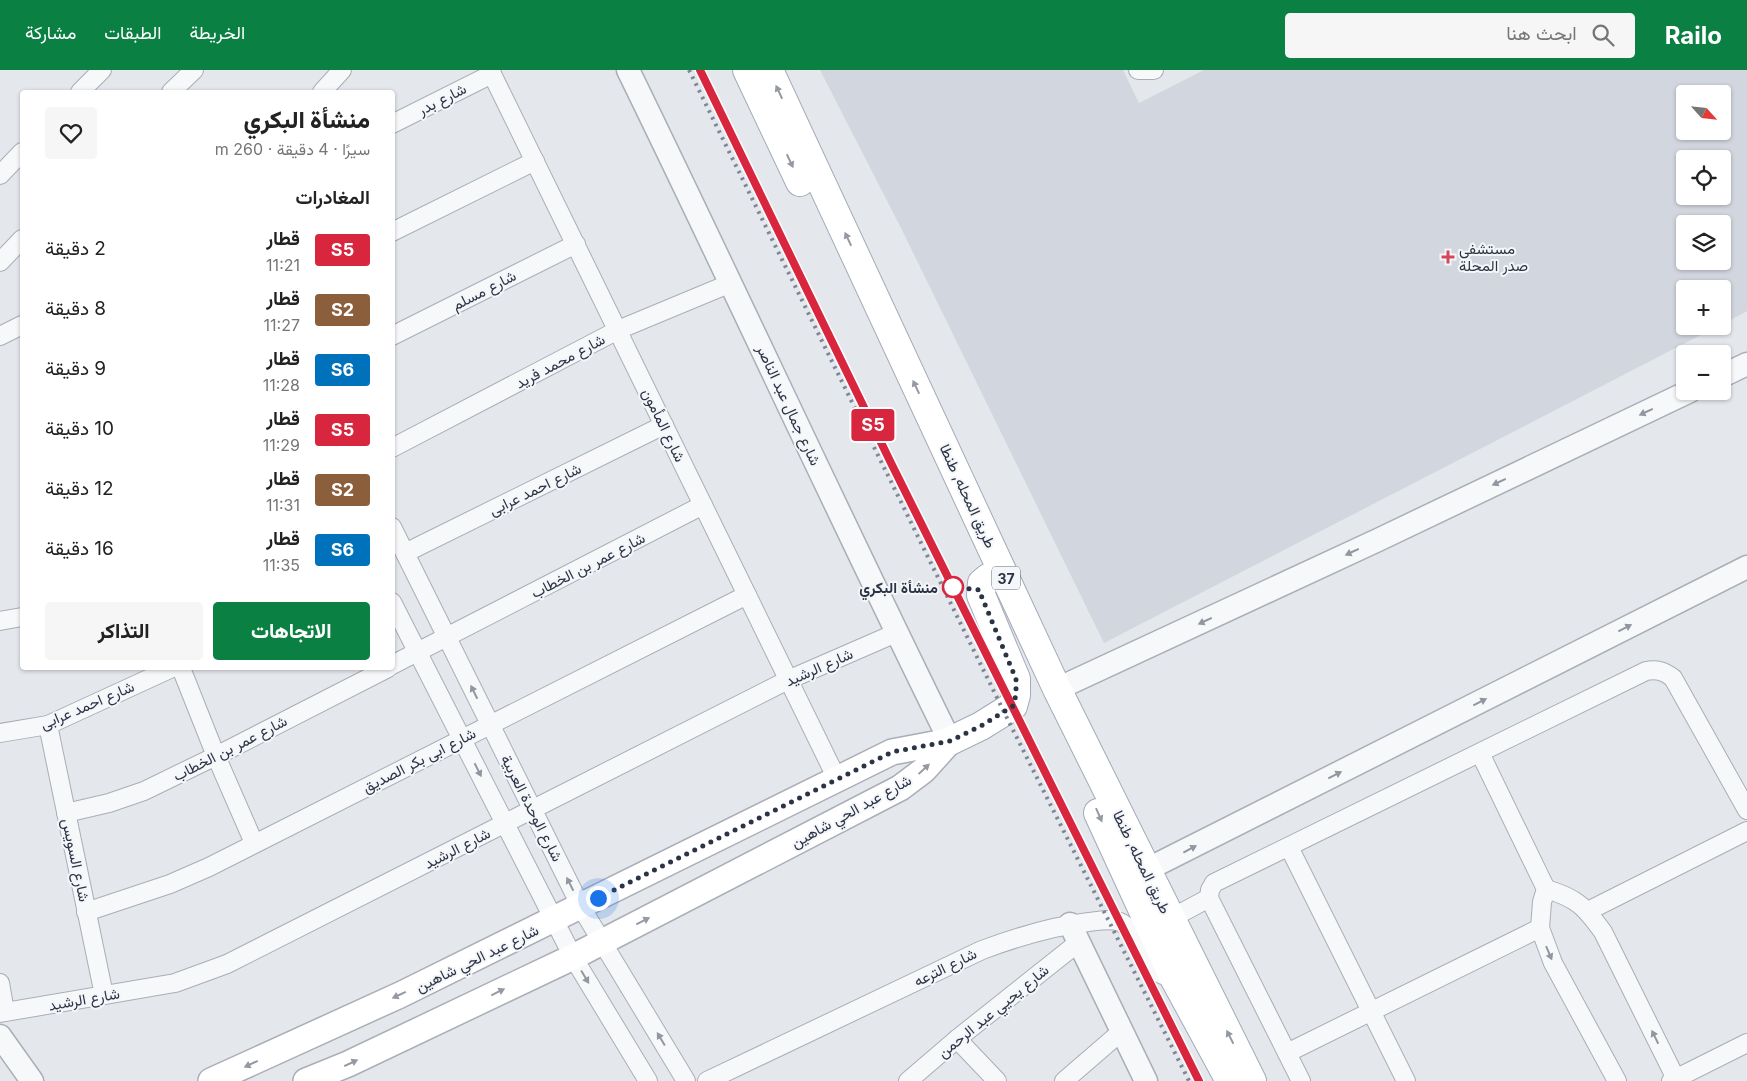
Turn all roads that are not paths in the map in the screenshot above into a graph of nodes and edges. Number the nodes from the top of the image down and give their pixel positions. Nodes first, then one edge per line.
1 (102, 70) edge
2 (194, 70) edge
3 (342, 70) edge
4 (628, 70) edge
5 (747, 70) edge
6 (769, 70) edge
7 (1138, 70) edge
8 (1154, 70) edge
9 (491, 72) edge
10 (82, 90) edge
11 (173, 90) edge
12 (324, 90) edge
13 (395, 122) edge
14 (20, 154) edge
15 (535, 161) junction
16 (0, 175) edge
17 (395, 231) edge
18 (20, 241) edge
19 (576, 244) junction
20 (0, 262) edge
21 (732, 283) junction
22 (20, 326) edge
23 (618, 330) junction
24 (395, 334) edge
25 (0, 336) edge
26 (1747, 364) edge
27 (1731, 372) edge
28 (1676, 398) edge
29 (664, 426) junction
30 (395, 446) edge
31 (703, 505) junction
32 (395, 533) edge
33 (405, 553) junction
34 (1747, 567) edge
35 (988, 578) junction
36 (747, 594) junction
37 (395, 608) edge
38 (20, 617) edge
39 (0, 621) edge
40 (896, 633) junction
41 (447, 638) junction
42 (418, 652) junction
43 (395, 664) edge
44 (168, 670) edge
45 (182, 670) edge
46 (384, 670) edge
47 (788, 680) junction
48 (1058, 689) junction
49 (490, 724) junction
50 (48, 725) junction
51 (0, 733) edge
52 (462, 738) junction
53 (950, 741) junction
54 (1480, 753) junction
55 (216, 756) junction
56 (837, 779) junction
57 (532, 810) junction
58 (1747, 810) edge
59 (66, 813) junction
60 (505, 824) junction
61 (1747, 831) edge
62 (254, 843) junction
63 (1289, 847) junction
64 (1146, 870) junction
65 (1546, 889) junction
66 (1210, 898) junction
67 (581, 906) junction
68 (1588, 911) junction
69 (86, 912) junction
70 (1170, 919) junction
71 (554, 920) junction
72 (1540, 928) junction
73 (1074, 933) junction
74 (602, 942) junction
75 (573, 956) junction
76 (1174, 976) junction
77 (0, 983) edge
78 (104, 995) junction
79 (1371, 1012) junction
80 (2, 1013) edge
81 (1122, 1031) junction
82 (0, 1036) edge
83 (957, 1039) junction
84 (1747, 1043) edge
85 (1287, 1053) junction
86 (1674, 1080) edge
87 (32, 1081) edge
88 (211, 1081) edge
89 (306, 1081) edge
90 (648, 1081) edge
91 (686, 1081) edge
92 (707, 1081) edge
93 (908, 1081) edge
94 (997, 1081) edge
95 (1064, 1081) edge
96 (1146, 1081) edge
97 (1230, 1081) edge
98 (1252, 1081) edge
99 (1301, 1081) edge
100 (1406, 1081) edge
101 (1617, 1081) edge

1 - 10 street
2 - 11 street
3 - 12 street
4 - 21 street, شارع جمال عبد الناصر
5 -> 35 main road, طريق المحله, طنطا / 37
48 -> 6 main road, طريق المحله, طنطا / 37
7 - 8 street
9 - 13 street, شارع بدر
9 - 15 street, شارع المأمون
14 - 16 street
15 - 17 street
15 - 19 street, شارع المأمون
18 - 20 street
19 - 23 street, شارع المأمون
19 - 24 street, شارع مسلم
21 - 23 street, شارع محمد فريد
21 - 40 street, شارع جمال عبد الناصر
22 - 25 street
23 - 29 street, شارع المأمون
23 - 30 street, شارع محمد فريد
26 - 27 street
28 -> 48 street
29 - 31 street, شارع المأمون
29 - 33 street, شارع احمد عرابى
31 - 36 street, شارع المأمون
31 - 41 street, شارع عمر بن الخطاب
32 - 33 street, شارع الوحدة العربية
33 - 41 street, شارع الوحدة العربية
64 -> 34 street
35 - 53 main road
35 -> 76 main road, طريق المحله, طنطا / 37
36 - 47 street, شارع المأمون
36 - 49 street, شارع ابى بكر الصديق
37 - 42 street, شارع الوحدة العربية
38 - 39 street
40 - 47 street, شارع الرشيد
40 - 53 street, شارع جمال عبد الناصر
41 - 42 street, شارع عمر بن الخطاب
49 -> 41 street, شارع الوحدة العربية
42 - 43 street, شارع عمر بن الخطاب
42 - 52 street, شارع الوحدة العربية
44 - 50 street, شارع احمد عرابى
45 - 55 street
46 - 55 street, شارع عمر بن الخطاب
47 - 56 street, شارع المأمون
47 - 57 street, شارع الرشيد
48 - 64 main road, طريق المحله, طنطا / 37
49 - 52 street, شارع ابى بكر الصديق
49 - 57 street, شارع الوحدة العربية
50 - 51 street, شارع احمد عرابى
50 - 59 street, شارع السويس
52 -> 60 street, شارع الوحدة العربية
52 - 62 street, شارع ابى بكر الصديق
53 - 56 main road, شارع عبد الحي شاهين
74 -> 53 main road, شارع عبد الحي شاهين
54 - 58 street
54 - 63 street
54 - 65 street
55 - 59 street, شارع عمر بن الخطاب
55 - 62 street
56 - 67 main road, شارع عبد الحي شاهين
57 - 60 street, شارع الرشيد
67 -> 57 street, شارع الوحدة العربية
59 - 69 street, شارع السويس
60 - 71 street, شارع الوحدة العربية
60 - 78 street, شارع الرشيد
61 - 68 street
62 - 69 street, شارع ابى بكر الصديق
63 - 66 street
63 - 79 street
64 - 70 main road, طريق المحله, طنطا / 37
65 - 68 street
65 - 72 street
66 - 70 street
66 - 85 street
67 - 71 main road, شارع عبد الحي شاهين
67 - 74 street, شارع الوحدة العربية
86 -> 68 street
69 - 78 street, شارع السويس
98 -> 70 main road, طريق المحله, طنطا / 37
71 - 75 street, شارع الوحدة العربية
71 -> 88 main road, شارع عبد الحي شاهين
72 - 79 street
72 -> 101 street
73 - 76 street, شارع الترعه
73 - 81 street
73 - 83 street, شارع يحيي عبد الرحمن
73 - 92 street, شارع الترعه
74 - 75 main road, شارع عبد الحي شاهين
91 -> 74 street, شارع الوحدة العربية
89 -> 75 main road, شارع عبد الحي شاهين
75 -> 90 street, شارع الوحدة العربية
76 - 97 main road, طريق المحله, طنطا / 37
77 - 80 street
78 - 80 street, شارع الرشيد
79 - 85 street
79 - 100 street
81 - 95 street
81 - 96 street
82 - 87 street
83 - 93 street, شارع يحيي عبد الرحمن
83 - 94 street
84 - 86 street
85 - 99 street

